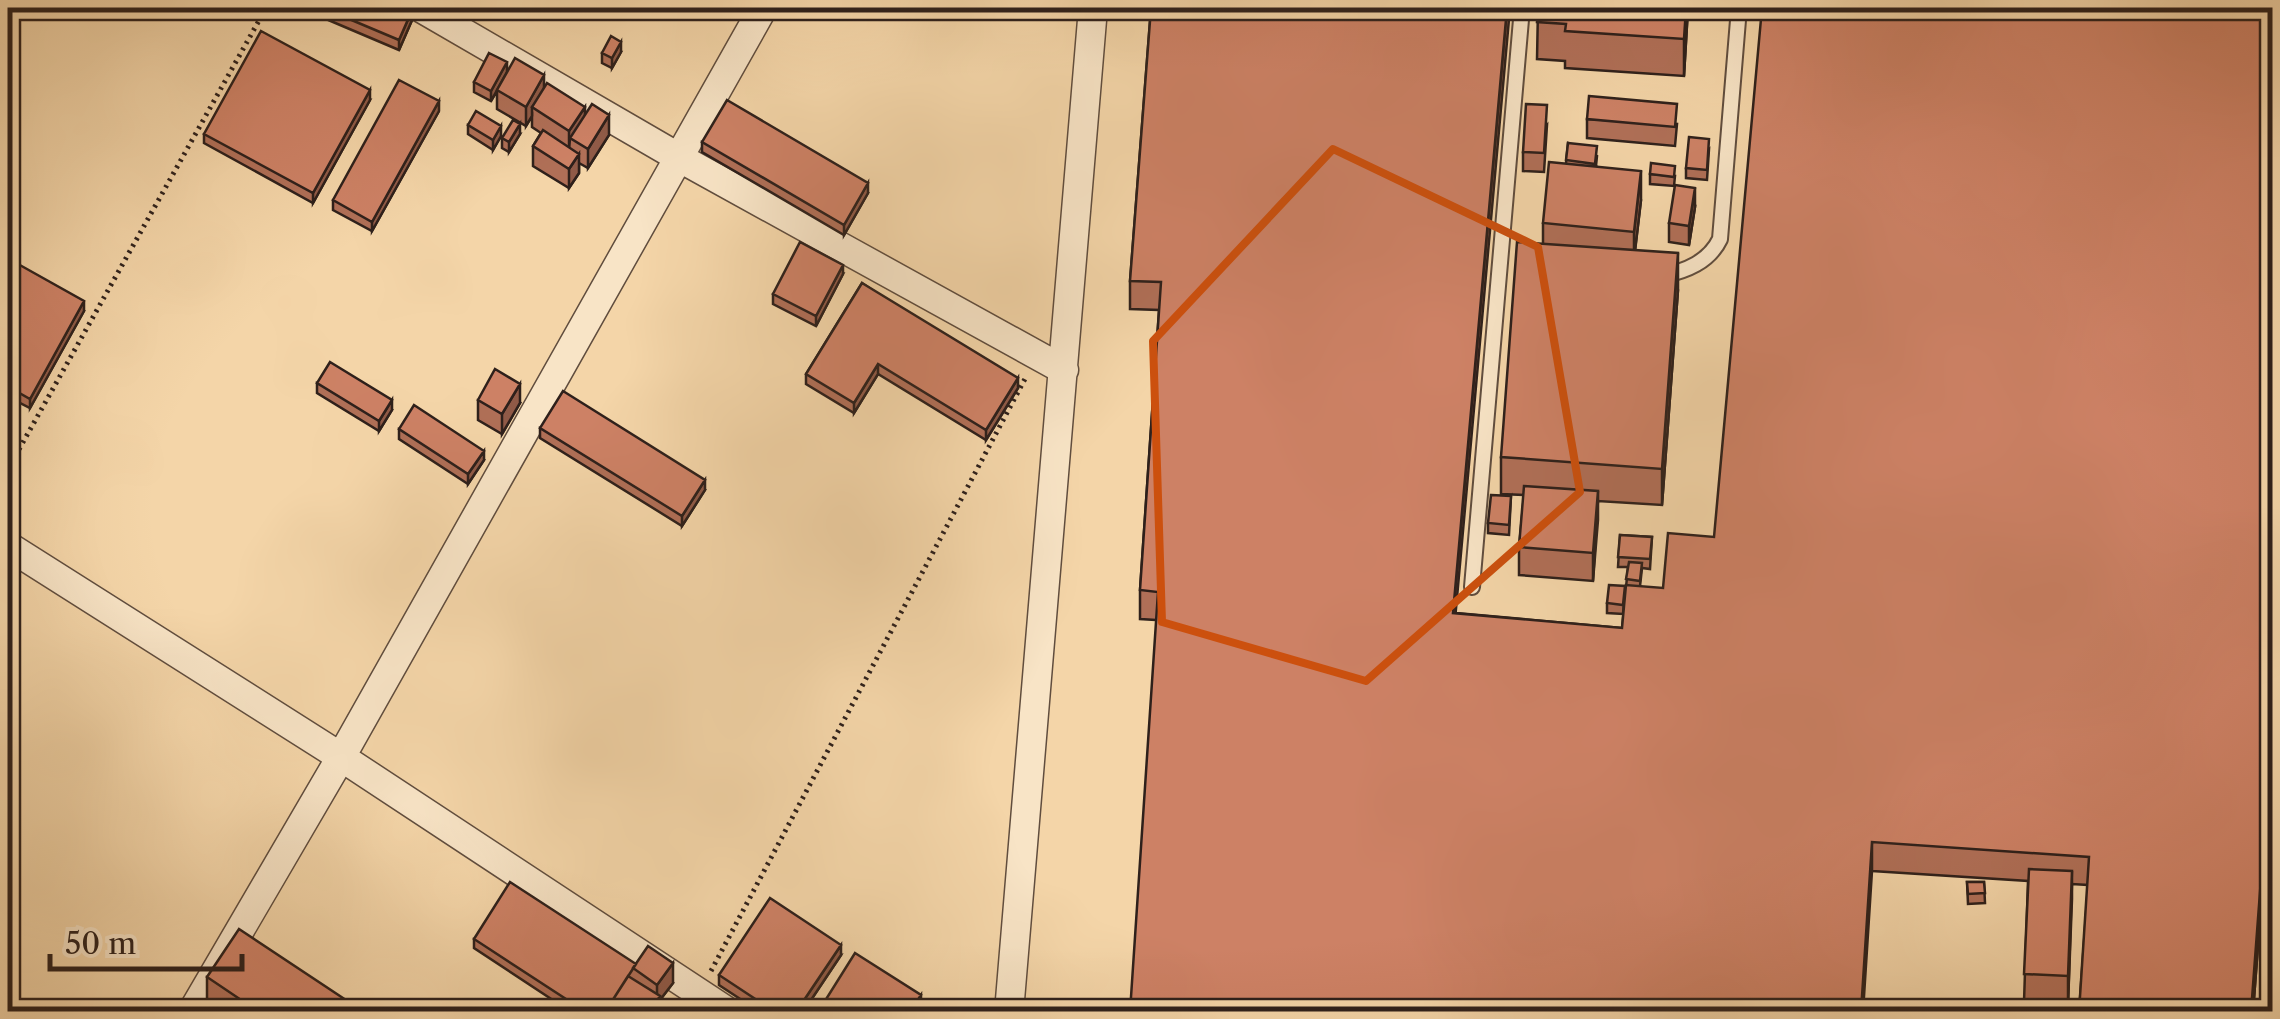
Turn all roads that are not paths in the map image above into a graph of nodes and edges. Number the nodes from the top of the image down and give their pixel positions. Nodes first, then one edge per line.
1 (421, 8) edge
2 (763, 8) edge
3 (1094, 8) edge
4 (1522, 8) edge
5 (1739, 8) edge
6 (678, 156) junction
7 (1500, 264) junction
8 (1520, 266) edge
9 (1638, 275) edge
10 (1064, 370) junction
11 (8, 546) edge
12 (1472, 587) dead end
13 (340, 756) junction
14 (192, 1012) edge
15 (728, 1012) edge
16 (1009, 1012) edge

1 - 6 street
2 - 6 street
3 - 10 street
4 - 7 lane
5 - 9 lane
6 - 10 street
6 - 13 street
7 - 8 lane
7 - 12 lane
10 - 16 street
11 - 13 street
13 - 14 street
13 - 15 street

